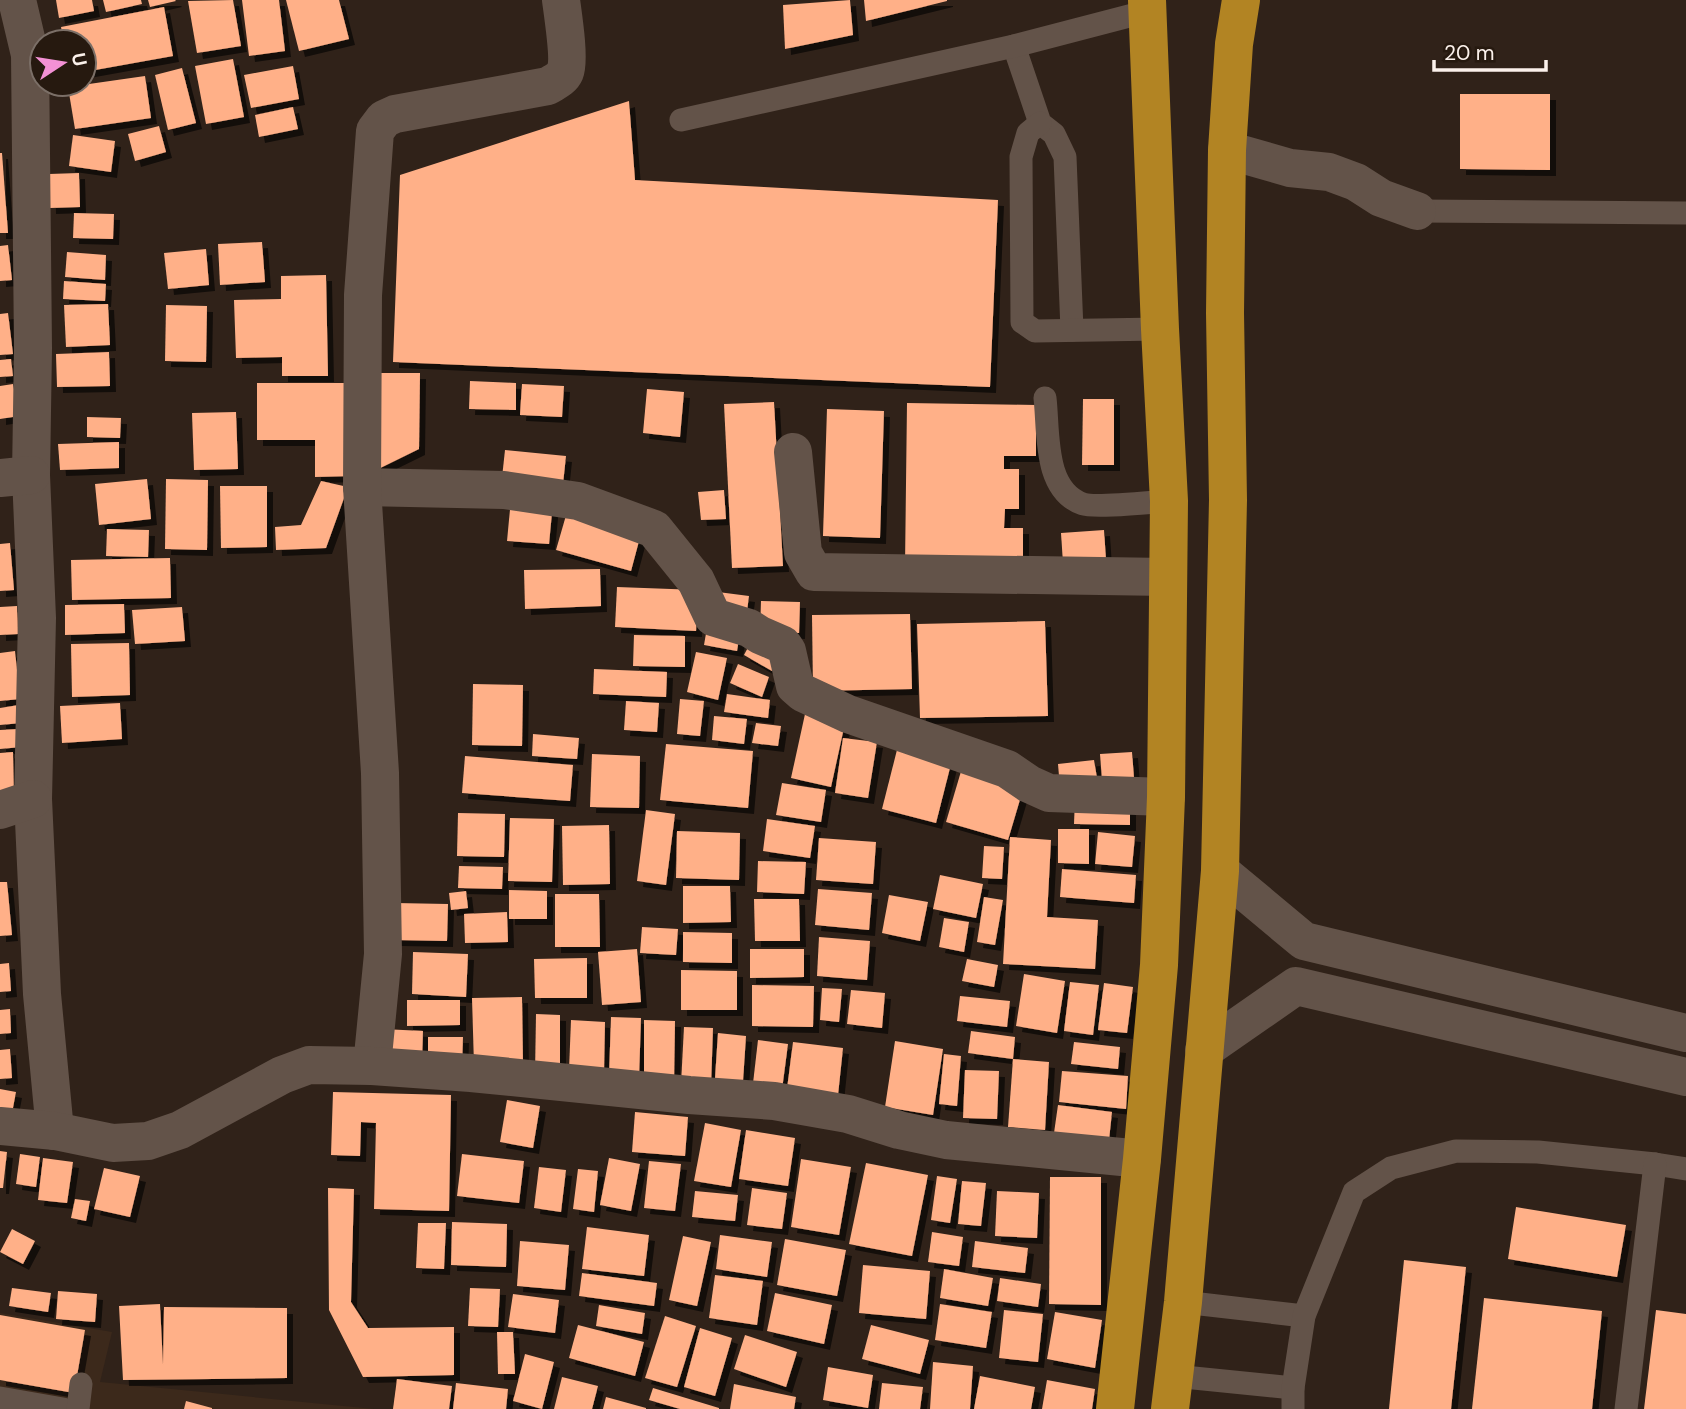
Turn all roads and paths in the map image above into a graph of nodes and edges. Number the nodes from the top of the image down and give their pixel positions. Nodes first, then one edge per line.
1 (17, 0) edge
2 (561, 0) edge
3 (1241, 0) edge
4 (1148, 5) edge
5 (1014, 46) junction
6 (681, 120) dead end
7 (1040, 123) junction
8 (1227, 150) junction
9 (1417, 211) joint
10 (1686, 213) edge
11 (1160, 329) junction
12 (1072, 330) junction
13 (1045, 398) dead end
14 (793, 452) dead end
15 (16, 477) edge
16 (362, 487) junction
17 (1169, 501) junction
18 (1168, 577) junction
19 (1166, 797) junction
20 (16, 804) edge
21 (1220, 872) junction
22 (1686, 1033) edge
23 (1204, 1050) junction
24 (1684, 1064) edge
25 (372, 1066) junction
26 (0, 1126) edge
27 (55, 1131) junction
28 (1142, 1159) junction
29 (1655, 1164) junction
30 (1686, 1169) edge
31 (1183, 1302) junction
32 (1304, 1316) junction
33 (81, 1384) dead end
34 (1172, 1393) edge
35 (0, 1398) edge
36 (1293, 1398) edge
37 (63, 1409) edge
38 (78, 1409) edge
39 (1115, 1409) edge
40 (1626, 1409) edge

1 - 15 street
2 - 16 street
3 - 8 highway
4 - 5 lane
4 - 11 highway
5 - 6 lane
5 - 7 lane
7 - 12 lane
7 - 12 lane
8 - 9 street
8 - 21 highway
9 - 10 lane
11 - 12 lane
11 - 17 highway
13 - 17 lane
14 - 18 street
15 - 20 street
16 - 19 street
16 - 25 street
17 - 18 highway
18 - 19 highway
19 - 28 highway
20 - 27 street
21 - 22 street
21 - 23 highway
23 - 24 street
23 - 31 highway
25 - 27 street
25 - 28 street
26 - 27 street
28 - 39 highway
29 - 30 lane
29 - 32 lane
29 - 40 lane
31 - 32 lane
31 - 34 highway
32 - 36 lane
33 - 38 lane
34 - 36 lane
35 - 37 lane

